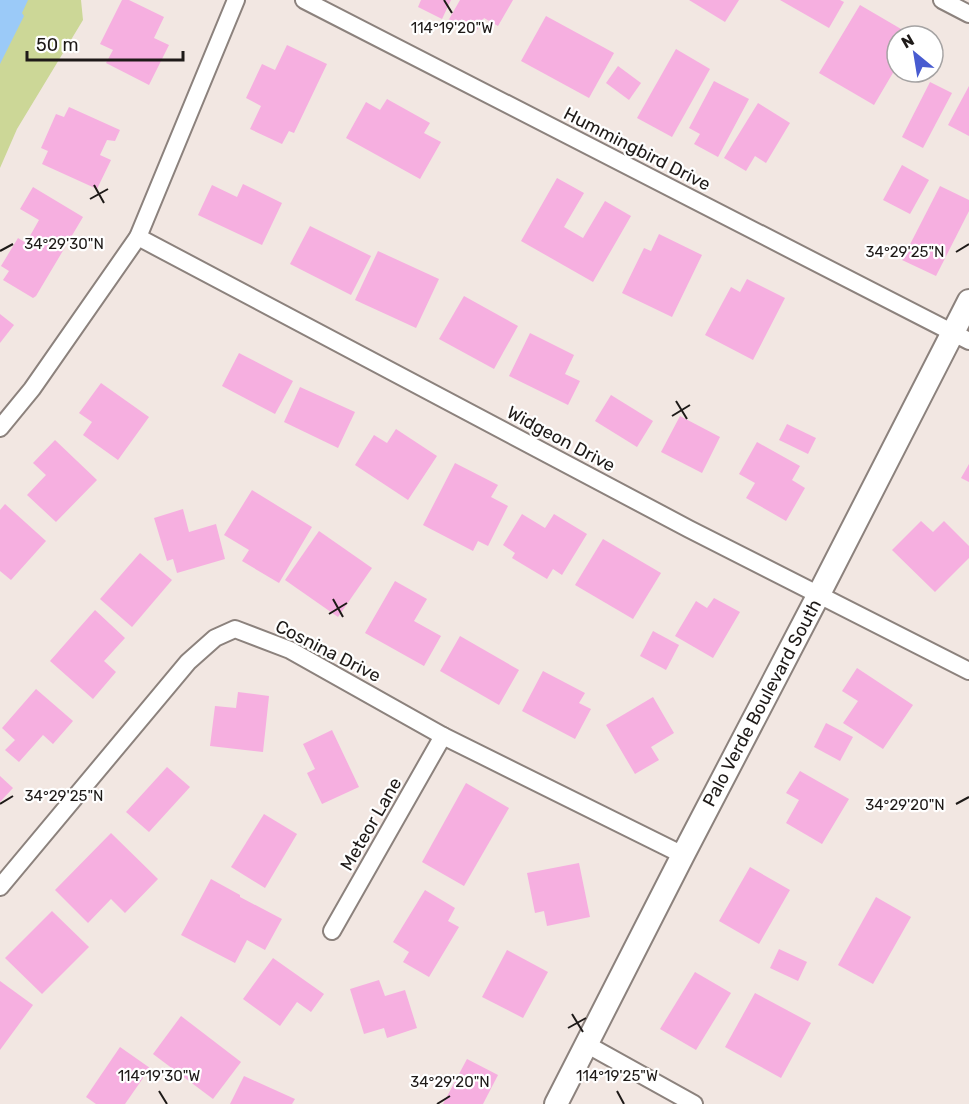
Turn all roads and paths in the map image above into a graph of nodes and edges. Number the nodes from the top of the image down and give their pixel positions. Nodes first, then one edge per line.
1 (236, 0) edge
2 (304, 0) edge
3 (942, 0) edge
4 (969, 14) edge
5 (138, 237) junction
6 (969, 301) edge
7 (961, 337) edge
8 (0, 428) edge
9 (819, 594) junction
10 (969, 671) edge
11 (444, 736) junction
12 (682, 855) junction
13 (0, 887) edge
14 (332, 931) dead end
15 (586, 1044) junction
16 (556, 1104) edge
17 (694, 1104) edge

1 - 5 street
2 - 7 street, Hummingbird Drive
3 - 4 street
5 - 8 street
5 - 9 street, Widgeon Drive
6 - 7 main road, Palo Verde Boulevard South
7 - 9 main road, Palo Verde Boulevard South
9 - 10 street, Widgeon Drive
9 - 12 main road, Palo Verde Boulevard South
11 - 12 street, Cosnina Drive
11 - 13 street, Cosnina Drive
11 - 14 street, Meteor Lane
12 - 15 main road, Palo Verde Boulevard South
15 - 16 main road, Palo Verde Boulevard South
15 - 17 street

